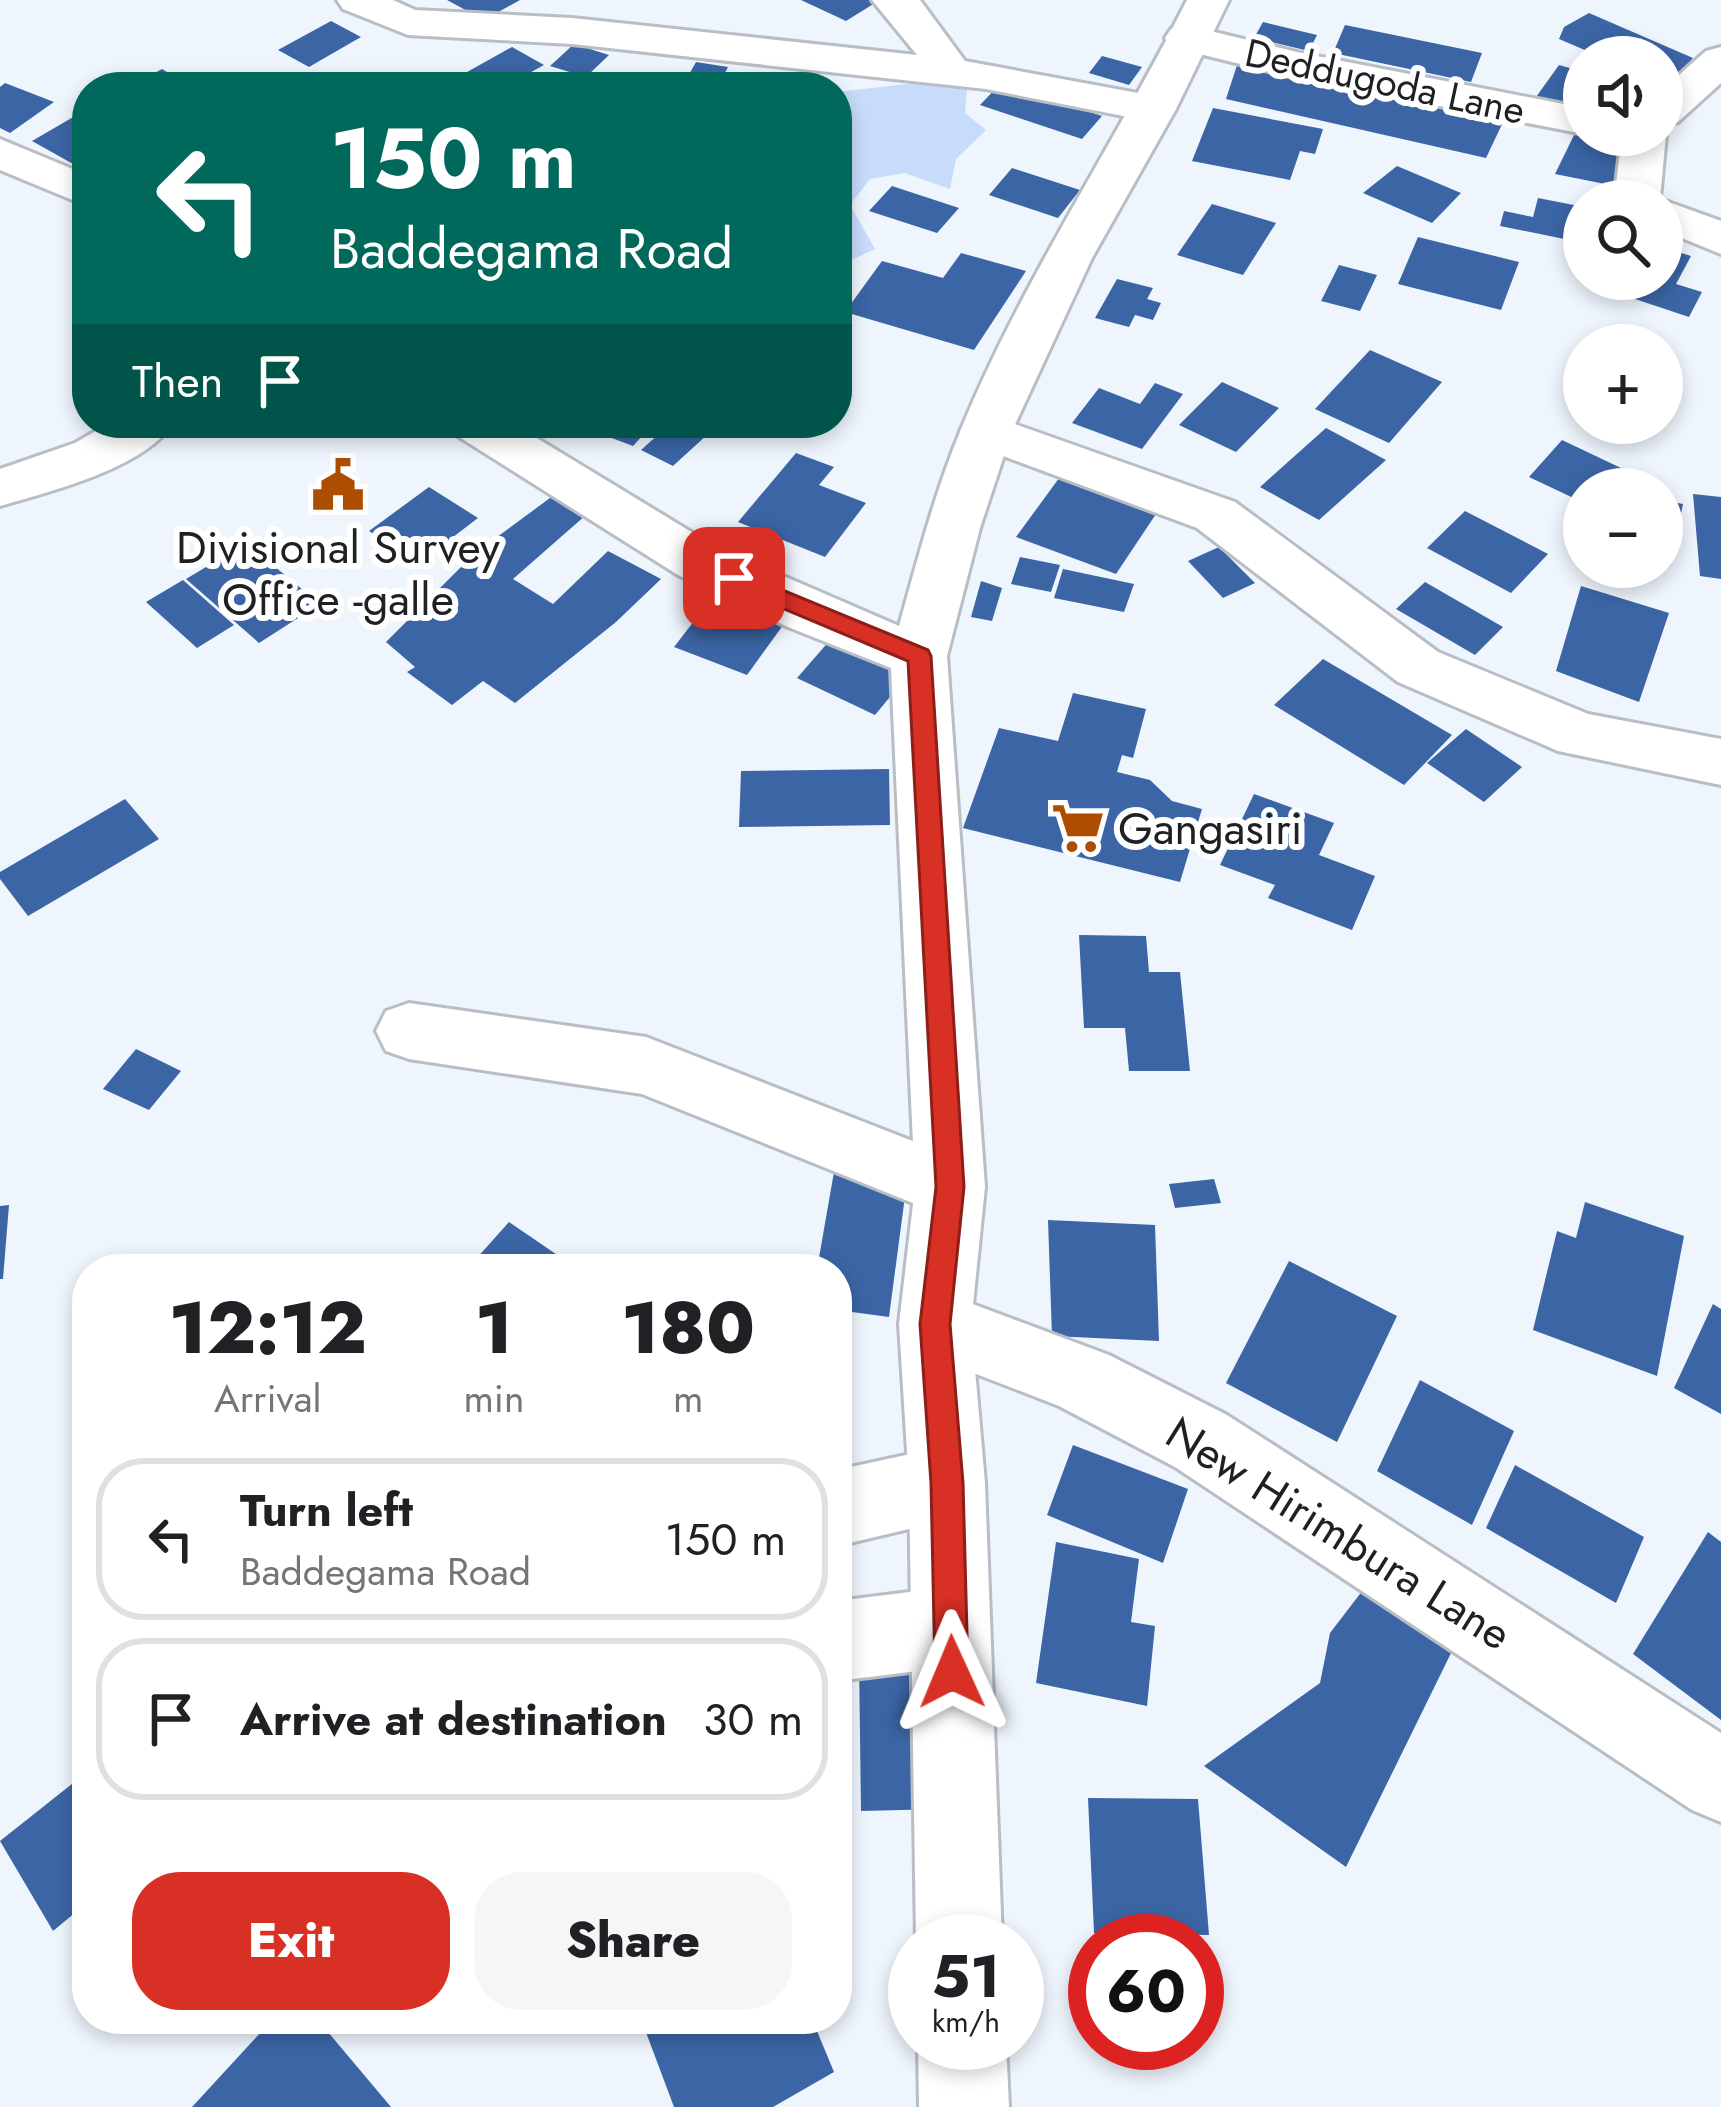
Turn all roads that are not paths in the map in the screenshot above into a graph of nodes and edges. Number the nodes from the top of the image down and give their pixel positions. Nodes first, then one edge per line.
1 (358, 0) edge
2 (893, 0) edge
3 (1197, 19) edge
4 (1721, 60) edge
5 (952, 73) junction
6 (1683, 94) edge
7 (1154, 110) junction
8 (1563, 117) edge
9 (0, 153) edge
10 (72, 186) edge
11 (1683, 222) edge
12 (1721, 239) edge
13 (986, 431) junction
14 (123, 438) edge
15 (498, 438) edge
16 (0, 488) edge
17 (919, 656) junction
18 (1721, 762) edge
19 (409, 1031) dead end
20 (950, 1187) junction
21 (935, 1324) junction
22 (947, 1483) junction
23 (852, 1505) edge
24 (950, 1627) junction
25 (852, 1639) edge
26 (1721, 1781) edge
27 (958, 1914) edge
28 (963, 2070) edge
29 (964, 2107) edge

1 - 5 street
2 - 5 street
3 - 7 street
3 - 8 street, Deddugoda Lane
4 - 6 street
5 - 7 street
7 - 13 street
9 - 10 street
11 - 12 street
13 - 17 street
13 - 18 street
14 - 16 street
15 - 17 street
17 - 20 street
19 - 20 street
20 - 21 street
21 - 22 street
21 - 26 street, New Hirimbura Lane
22 - 23 street
22 - 24 street
24 - 25 street
24 - 27 street
28 - 29 street

